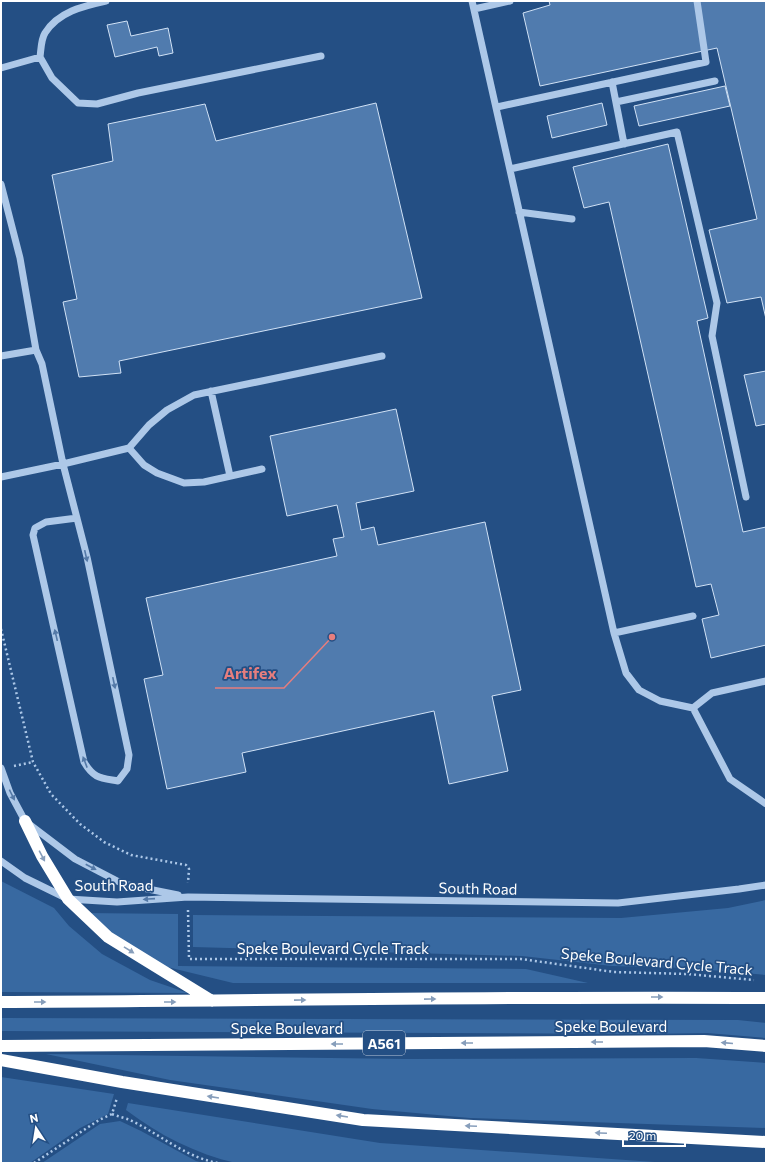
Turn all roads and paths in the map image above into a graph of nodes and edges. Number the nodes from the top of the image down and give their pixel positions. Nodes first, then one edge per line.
1 (106, 1) edge
2 (472, 1) edge
3 (510, 1) edge
4 (696, 1) edge
5 (474, 9) junction
6 (321, 56) dead end
7 (40, 57) junction
8 (1, 68) edge
9 (714, 81) dead end
10 (612, 82) junction
11 (616, 102) junction
12 (497, 108) junction
13 (624, 144) junction
14 (510, 169) junction
15 (1, 184) edge
16 (520, 212) junction
17 (572, 219) dead end
18 (36, 350) junction
19 (1, 356) edge
20 (382, 356) dead end
21 (211, 391) junction
22 (129, 448) junction
23 (63, 464) junction
24 (262, 469) dead end
25 (230, 476) junction
26 (1, 477) edge
27 (746, 497) dead end
28 (77, 518) junction
29 (693, 616) dead end
30 (1, 629) edge
31 (614, 633) junction
32 (766, 681) edge
33 (693, 708) junction
34 (1, 768) edge
35 (766, 804) edge
36 (25, 821) junction
37 (1, 861) edge
38 (766, 884) edge
39 (188, 897) junction
40 (68, 899) junction
41 (759, 980) dead end
42 (766, 998) edge
43 (213, 1001) junction
44 (1, 1002) edge
45 (1, 1046) edge
46 (766, 1046) edge
47 (1, 1060) edge
48 (122, 1082) junction
49 (112, 1114) junction
50 (766, 1142) edge
51 (34, 1163) edge
52 (218, 1163) edge

1 - 7 street
2 - 5 street
3 - 5 street
4 - 10 street
5 - 12 street
6 - 7 street
7 - 8 street
9 - 11 street
10 - 11 street
10 - 12 street
11 - 13 street
12 - 14 street
13 - 14 street
13 - 27 street
14 - 16 street
15 - 18 street
16 - 17 street
16 - 31 street
18 - 19 street
18 - 23 street
20 - 21 street
21 - 22 street
21 - 25 street
22 - 23 street
22 - 25 street
23 - 26 street
23 - 28 street
24 - 25 street
28 -> 28 street
29 - 31 street
30 - 39 path, Speke Boulevard Cycle Track
31 - 33 street
32 - 33 street
33 - 35 street
34 -> 36 street, South Road
36 -> 39 street, South Road
36 -> 40 highway
37 - 40 street, South Road
38 - 39 street, South Road
39 -> 40 street, South Road
39 - 41 path, Speke Boulevard Cycle Track
40 -> 43 highway
43 -> 42 highway, Speke Boulevard
44 -> 43 highway, Speke Boulevard
46 -> 45 highway, Speke Boulevard / A561
47 - 48 highway
48 - 49 path
50 -> 48 highway
49 - 51 path
49 - 52 path

